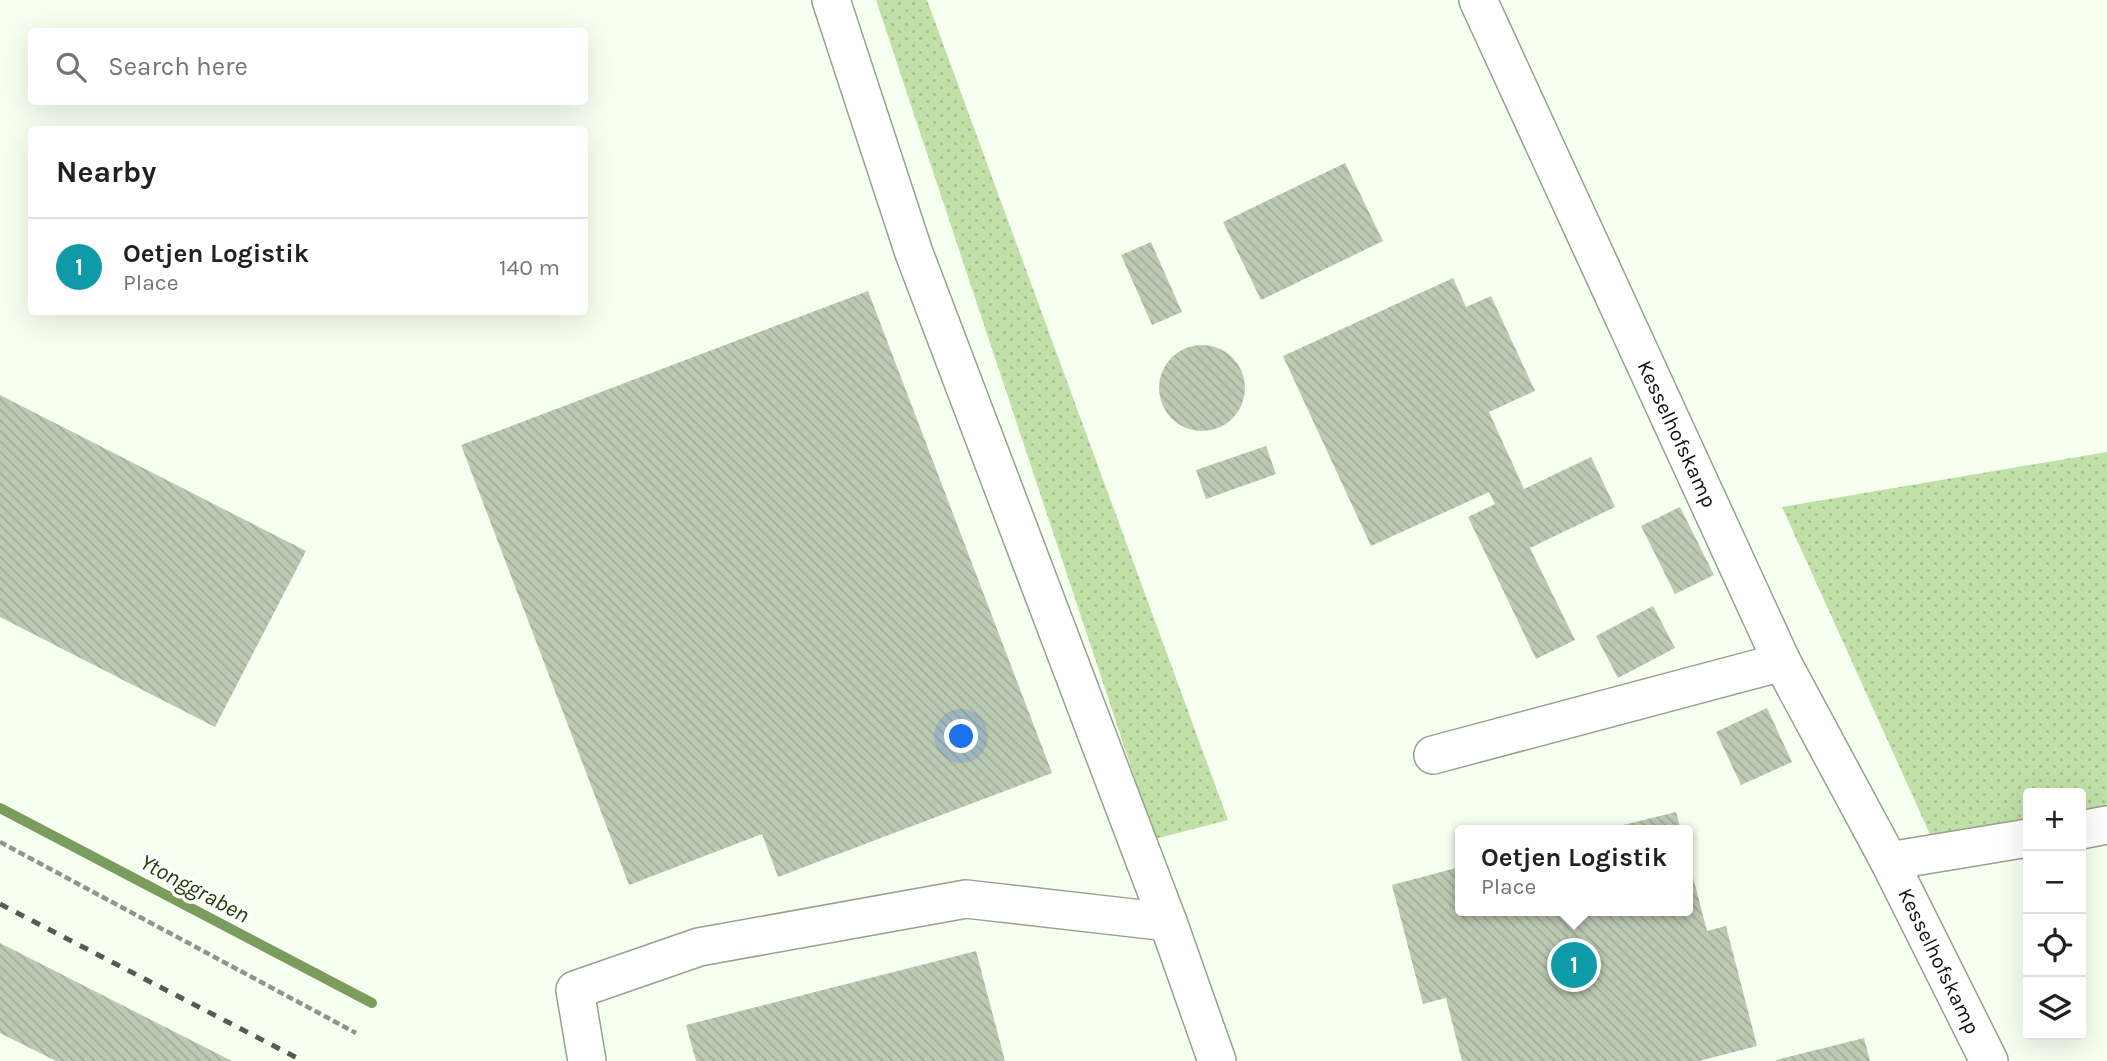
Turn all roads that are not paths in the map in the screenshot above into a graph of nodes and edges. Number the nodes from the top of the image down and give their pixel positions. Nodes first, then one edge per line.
1 (831, 0) edge
2 (1478, 0) edge
3 (1782, 662) junction
4 (1433, 755) dead end
5 (2107, 825) edge
6 (2086, 829) edge
7 (2023, 839) edge
8 (1889, 861) junction
9 (1168, 922) junction
10 (587, 1061) edge
11 (1217, 1061) edge
12 (1989, 1061) edge

1 - 9 street
2 - 3 street, Kesselhofskamp
3 - 4 street
3 - 8 street, Kesselhofskamp
5 - 6 street
7 - 8 street, Kesselhofskamp
8 - 12 street, Kesselhofskamp
9 - 10 street
9 - 11 street

